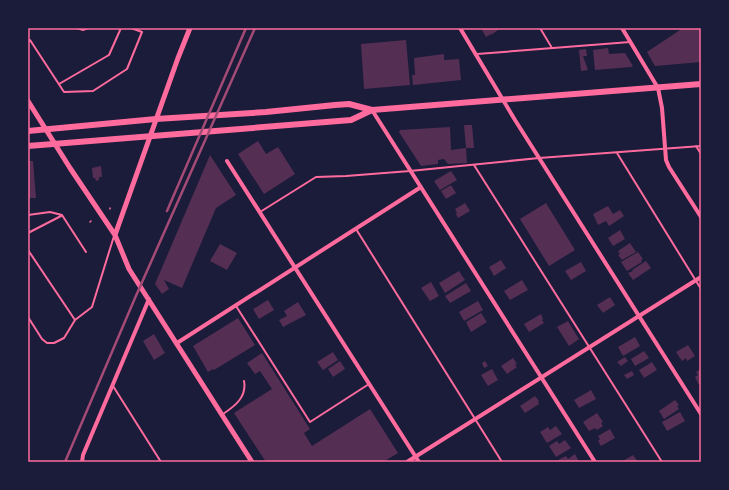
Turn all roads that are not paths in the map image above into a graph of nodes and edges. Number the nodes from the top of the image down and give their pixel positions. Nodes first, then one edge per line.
1 (77, 28) edge
2 (88, 28) edge
3 (121, 28) edge
4 (131, 28) edge
5 (190, 28) edge
6 (460, 28) edge
7 (540, 28) edge
8 (622, 28) edge
9 (28, 41) edge
10 (631, 42) junction
11 (552, 48) junction
12 (476, 55) junction
13 (59, 84) junction
14 (701, 84) edge
15 (658, 88) junction
16 (503, 100) junction
17 (29, 103) edge
18 (372, 110) junction
19 (156, 119) junction
20 (28, 131) edge
21 (150, 136) junction
22 (28, 146) edge
23 (696, 146) junction
24 (701, 146) edge
25 (665, 149) junction
26 (617, 153) junction
27 (701, 154) edge
28 (540, 158) junction
29 (227, 161) dead end
30 (474, 165) junction
31 (410, 171) junction
32 (421, 187) junction
33 (259, 212) junction
34 (28, 214) edge
35 (62, 215) junction
36 (701, 218) edge
37 (356, 229) junction
38 (28, 233) edge
39 (115, 235) junction
40 (28, 250) edge
41 (86, 252) dead end
42 (296, 268) junction
43 (701, 277) edge
44 (695, 280) junction
45 (701, 289) edge
46 (149, 299) junction
47 (236, 306) junction
48 (639, 316) junction
49 (28, 317) edge
50 (75, 320) junction
51 (177, 343) junction
52 (589, 348) junction
53 (541, 378) junction
54 (244, 381) dead end
55 (370, 384) junction
56 (113, 385) junction
57 (222, 414) junction
58 (701, 414) edge
59 (475, 419) junction
60 (415, 457) junction
61 (82, 462) edge
62 (161, 462) edge
63 (252, 462) edge
64 (407, 462) edge
65 (419, 462) edge
66 (502, 462) edge
67 (595, 462) edge
68 (662, 462) edge

1 - 2 lane
3 - 13 lane
4 - 13 lane
5 - 19 street
6 - 12 street
7 - 11 lane
8 - 10 street
9 - 13 lane
10 - 11 lane
10 - 15 street
11 - 12 lane
12 - 16 street
14 - 15 main road
15 - 16 main road
15 - 25 street
16 - 18 main road
16 - 28 street
17 - 39 street
18 - 19 main road
18 - 21 main road
18 - 31 street
19 - 20 main road
19 - 21 street
21 - 22 main road
21 - 39 street
23 - 24 lane
23 - 25 lane
23 - 27 lane
25 - 26 lane
25 - 36 street
26 - 28 lane
26 - 44 lane
28 - 30 lane
28 - 48 street
29 - 33 street
30 - 31 lane
30 - 52 lane
31 - 32 street
31 - 33 lane
32 - 37 street
32 - 53 street
33 - 42 street
34 - 35 lane
35 - 38 lane
35 - 41 lane
37 - 42 street
37 - 59 lane
39 - 46 street
39 - 50 lane
40 - 50 lane
42 - 47 street
42 - 55 street
43 - 44 street
44 - 45 lane
44 - 48 street
46 - 51 street
46 - 56 street
47 - 51 street
47 - 55 lane
48 - 52 street
48 - 58 street
49 - 50 lane
51 - 57 street
52 - 53 street
52 - 68 lane
53 - 59 street
53 - 67 street
54 - 57 lane
55 - 60 street
56 - 61 street
56 - 62 lane
57 - 63 street
59 - 60 street
59 - 66 lane
60 - 64 street
60 - 65 street

